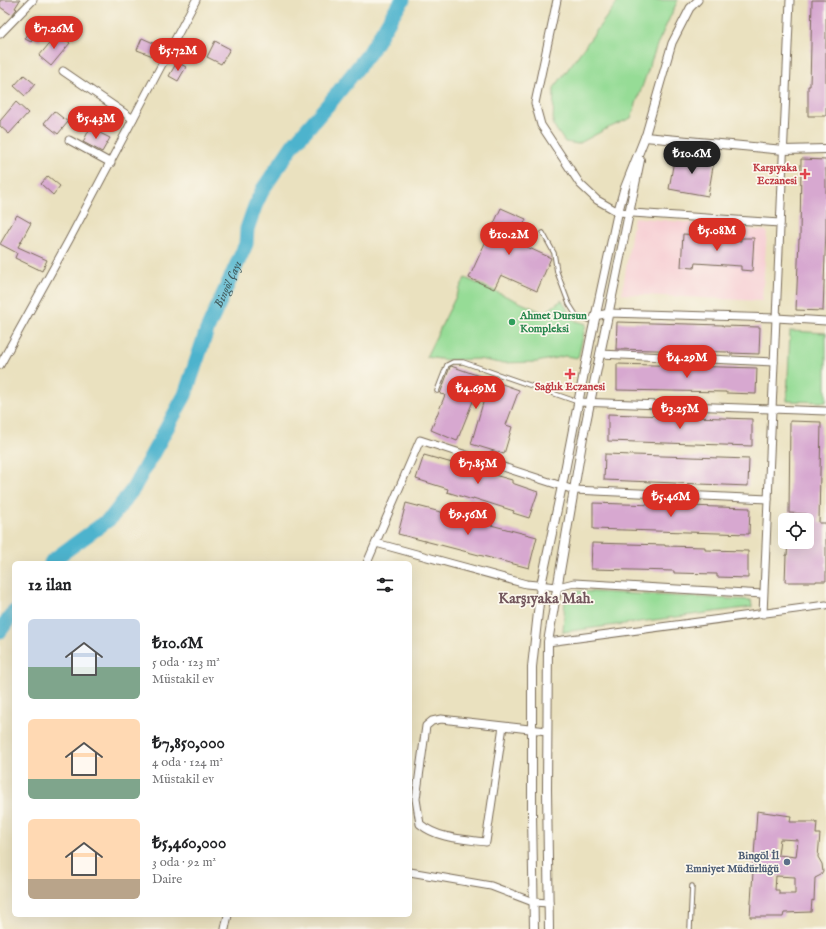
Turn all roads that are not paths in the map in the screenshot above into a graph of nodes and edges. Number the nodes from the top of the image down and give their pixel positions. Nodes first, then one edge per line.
1 (33, 0) edge
2 (196, 0) edge
3 (557, 0) edge
4 (698, 0) edge
5 (790, 0) edge
6 (0, 34) edge
7 (63, 71) dead end
8 (133, 119) junction
9 (645, 137) junction
10 (69, 140) dead end
11 (826, 149) edge
12 (784, 150) junction
13 (111, 163) junction
14 (618, 212) junction
15 (629, 213) junction
16 (780, 223) junction
17 (543, 233) dead end
18 (609, 313) junction
19 (595, 316) junction
20 (776, 318) junction
21 (826, 321) edge
22 (600, 354) junction
23 (774, 362) junction
24 (0, 365) edge
25 (436, 391) dead end
26 (578, 402) junction
27 (590, 403) junction
28 (773, 409) junction
29 (826, 411) edge
30 (562, 486) junction
31 (574, 490) junction
32 (768, 499) junction
33 (376, 543) junction
34 (368, 561) edge
35 (541, 585) junction
36 (558, 587) junction
37 (763, 594) junction
38 (826, 605) edge
39 (763, 614) junction
40 (548, 642) junction
41 (502, 726) junction
42 (532, 730) junction
43 (548, 731) junction
44 (412, 872) edge
45 (692, 886) dead end
46 (534, 902) junction
47 (549, 903) junction
48 (228, 917) edge
49 (225, 929) edge
50 (534, 929) edge
51 (549, 929) edge
52 (690, 929) edge

1 - 6 street
2 - 8 street
3 - 14 street
4 - 9 street
5 - 12 street
7 - 8 street
8 - 13 street
9 - 12 street
9 - 14 street
9 - 15 street
10 - 13 street
11 - 12 street
12 - 16 street
13 - 24 street
14 - 15 street
14 - 19 street
15 - 16 street
15 - 18 street
16 - 20 street
17 - 19 lane
18 - 19 street
18 - 20 street
18 - 22 street
19 - 26 street
20 - 21 street
20 - 23 street
22 - 23 street
22 - 27 street
23 - 28 street
25 - 26 lane
26 - 27 street
26 - 30 street
27 - 28 street
27 - 31 street
28 - 29 street
28 - 32 street
30 - 31 street
30 - 33 street
30 - 35 street
31 - 32 street
31 - 36 street
32 - 37 street
33 - 34 street
33 - 35 street
35 - 36 street
35 - 42 street
36 - 37 street
36 - 40 street
37 - 39 street
38 - 39 street
39 - 40 street
40 - 43 street
41 - 41 street
41 - 42 street
42 - 43 street
42 - 46 street
43 - 47 street
44 - 46 street
45 - 52 lane
46 - 47 street
46 - 50 street
47 - 51 street
48 - 49 street

